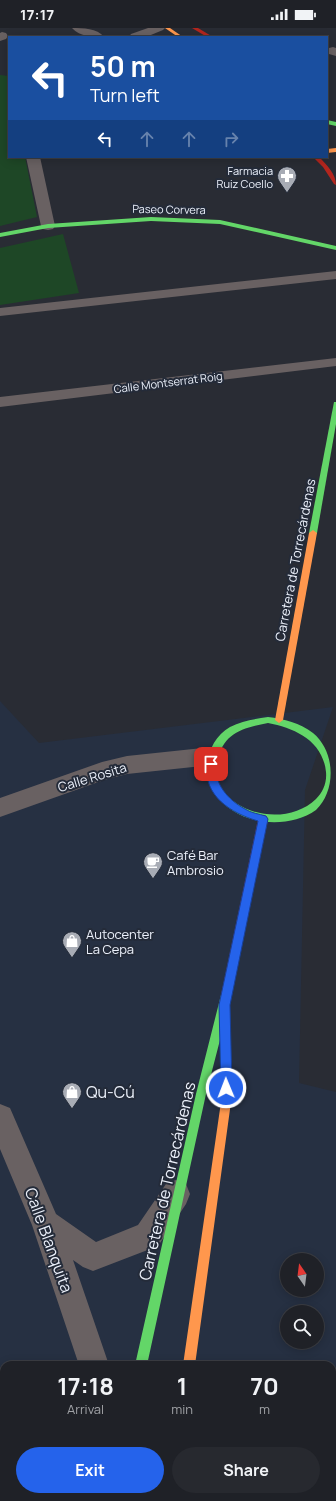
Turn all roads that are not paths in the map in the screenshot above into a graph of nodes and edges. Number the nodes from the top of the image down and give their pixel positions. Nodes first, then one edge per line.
1 (78, 28) edge
2 (159, 28) edge
3 (166, 28) edge
4 (194, 28) edge
5 (96, 36) edge
6 (138, 36) edge
7 (179, 36) edge
8 (209, 36) edge
9 (33, 158) edge
10 (317, 158) edge
11 (336, 182) edge
12 (48, 226) junction
13 (0, 235) edge
14 (336, 248) edge
15 (336, 275) edge
16 (0, 312) edge
17 (336, 362) edge
18 (0, 402) edge
19 (336, 404) edge
20 (278, 720) junction
21 (212, 756) junction
22 (0, 808) edge
23 (263, 819) junction
24 (224, 1005) junction
25 (0, 1117) edge
26 (180, 1188) junction
27 (46, 1224) junction
28 (93, 1361) edge
29 (142, 1361) edge
30 (189, 1361) edge

1 - 5 street
2 - 6 street
3 - 7 street
4 - 8 street
9 - 12 street
10 - 11 street
12 - 13 street, Paseo Corvera
12 - 14 street, Paseo Corvera
15 - 16 lane
17 - 18 lane, Calle Montserrat Roig
19 - 20 street, Carretera de Torrecárdenas
20 - 21 street
20 - 23 street
21 - 22 street, Calle Rosita
21 - 23 street
23 - 24 street, Carretera de Torrecárdenas
24 - 26 street, Carretera de Torrecárdenas
24 - 30 street, Carretera de Torrecárdenas
25 - 27 street, Calle Blanquita
26 - 27 street
26 - 29 street, Carretera de Torrecárdenas
27 - 28 street, Calle Blanquita

